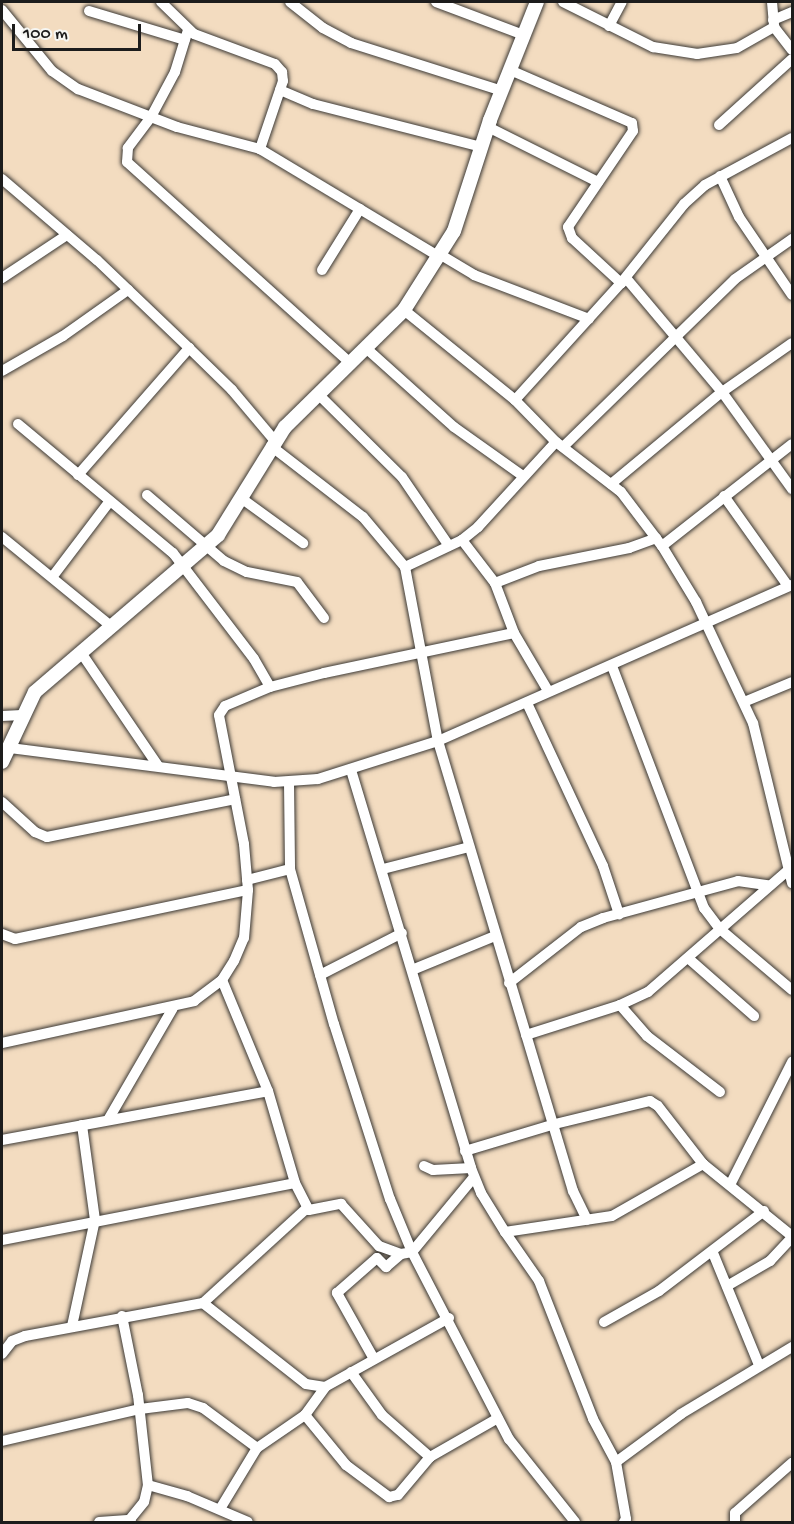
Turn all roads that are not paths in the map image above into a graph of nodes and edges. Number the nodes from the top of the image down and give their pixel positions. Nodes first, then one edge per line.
1 (161, 2) edge
2 (291, 2) edge
3 (436, 2) edge
4 (537, 2) edge
5 (563, 2) edge
6 (622, 2) edge
7 (772, 2) edge
8 (2, 9) edge
9 (89, 11) dead end
10 (792, 12) edge
11 (774, 24) junction
12 (609, 26) junction
13 (186, 35) junction
14 (524, 35) junction
15 (792, 50) edge
16 (792, 59) edge
17 (510, 70) junction
18 (280, 90) junction
19 (502, 91) junction
20 (151, 117) junction
21 (719, 125) dead end
22 (488, 127) junction
23 (792, 138) edge
24 (482, 147) junction
25 (260, 148) junction
26 (720, 176) junction
27 (2, 179) edge
28 (598, 182) junction
29 (360, 209) junction
30 (67, 235) junction
31 (792, 239) edge
32 (441, 256) junction
33 (766, 256) junction
34 (322, 270) dead end
35 (2, 278) edge
36 (624, 280) junction
37 (128, 290) junction
38 (792, 296) edge
39 (404, 310) junction
40 (589, 319) junction
41 (672, 337) junction
42 (792, 343) edge
43 (189, 348) junction
44 (367, 349) junction
45 (350, 363) junction
46 (2, 371) edge
47 (722, 392) junction
48 (318, 394) junction
49 (515, 400) junction
50 (18, 424) dead end
51 (273, 444) junction
52 (559, 444) junction
53 (792, 444) edge
54 (772, 458) junction
55 (78, 475) junction
56 (523, 476) junction
57 (611, 484) junction
58 (792, 489) edge
59 (147, 495) dead end
60 (724, 496) junction
61 (241, 498) junction
62 (110, 501) junction
63 (2, 537) edge
64 (462, 540) junction
65 (659, 542) junction
66 (303, 543) dead end
67 (207, 546) junction
68 (448, 546) junction
69 (184, 565) junction
70 (405, 567) junction
71 (53, 576) junction
72 (495, 583) junction
73 (790, 585) edge
74 (324, 618) dead end
75 (705, 623) junction
76 (112, 627) junction
77 (514, 633) junction
78 (422, 653) junction
79 (82, 654) junction
80 (612, 666) junction
81 (792, 682) edge
82 (270, 687) junction
83 (547, 689) junction
84 (744, 702) junction
85 (527, 703) junction
86 (2, 716) edge
87 (22, 716) junction
88 (438, 741) junction
89 (10, 748) junction
90 (2, 762) edge
91 (158, 766) junction
92 (351, 770) junction
93 (228, 774) junction
94 (289, 783) junction
95 (236, 800) junction
96 (2, 802) edge
97 (469, 847) junction
98 (788, 852) edge
99 (290, 869) junction
100 (383, 869) junction
101 (788, 871) junction
102 (792, 883) edge
103 (247, 885) junction
104 (768, 885) junction
105 (698, 894) junction
106 (620, 914) junction
107 (720, 929) junction
108 (402, 933) junction
109 (2, 934) edge
110 (495, 936) junction
111 (688, 958) junction
112 (412, 970) junction
113 (320, 975) junction
114 (222, 980) junction
115 (509, 983) junction
116 (792, 990) edge
117 (620, 1005) junction
118 (173, 1008) junction
119 (754, 1016) dead end
120 (526, 1035) junction
121 (2, 1043) edge
122 (792, 1062) edge
123 (268, 1091) junction
124 (720, 1092) dead end
125 (108, 1120) junction
126 (555, 1124) junction
127 (82, 1125) junction
128 (2, 1140) edge
129 (465, 1152) junction
130 (703, 1164) junction
131 (424, 1166) dead end
132 (472, 1173) junction
133 (295, 1183) junction
134 (731, 1184) junction
135 (306, 1208) junction
136 (764, 1211) junction
137 (95, 1220) junction
138 (586, 1220) junction
139 (506, 1232) junction
140 (792, 1237) edge
141 (2, 1240) edge
142 (406, 1253) junction
143 (713, 1253) junction
144 (727, 1286) junction
145 (203, 1303) junction
146 (122, 1317) junction
147 (449, 1318) junction
148 (604, 1323) dead end
149 (72, 1326) junction
150 (7, 1342) edge
151 (792, 1347) edge
152 (2, 1354) edge
153 (374, 1359) junction
154 (759, 1365) junction
155 (351, 1372) junction
156 (325, 1387) junction
157 (140, 1409) junction
158 (305, 1415) junction
159 (498, 1418) junction
160 (2, 1441) edge
161 (257, 1448) junction
162 (430, 1457) junction
163 (616, 1462) junction
164 (792, 1463) edge
165 (148, 1485) junction
166 (220, 1509) junction
167 (230, 1519) edge
168 (130, 1521) edge
169 (99, 1522) edge
170 (248, 1522) edge
171 (575, 1522) edge
172 (624, 1522) edge
173 (735, 1522) edge

1 - 13 street
2 - 19 street
3 - 14 street
4 - 14 street
5 - 12 street
6 - 12 street
7 - 11 street
8 - 20 street
9 - 13 street
10 - 11 street
11 - 12 street
11 - 15 street
13 - 18 street
13 - 20 street
14 - 17 street
16 - 21 street
17 - 19 street
17 - 28 street
18 - 24 street
18 - 25 street
19 - 22 street
20 - 25 street
20 - 45 street
22 - 24 street
22 - 28 street
23 - 26 street
24 - 32 street
25 - 29 street
26 - 33 street
26 - 36 street
27 - 30 street
28 - 36 street
29 - 32 street
29 - 34 street
30 - 35 street
30 - 37 street
31 - 33 street
32 - 39 street
32 - 40 street
33 - 38 street
33 - 41 street
36 - 40 street
36 - 41 street
37 - 43 street
37 - 46 street
39 - 44 street
39 - 49 street
40 - 49 street
41 - 47 street
41 - 52 street
42 - 47 street
43 - 51 street
43 - 55 street
44 - 45 street
44 - 56 street
45 - 48 street
47 - 54 street
47 - 57 street
48 - 51 street
48 - 68 street
49 - 52 street
50 - 55 street
51 - 61 street
51 - 70 street
52 - 56 street
52 - 57 street
53 - 54 street
54 - 58 street
54 - 60 street
55 - 62 street
56 - 64 street
57 - 65 street
59 - 67 street
60 - 65 street
60 - 73 street
61 - 66 street
61 - 67 street
62 - 69 street
62 - 71 street
63 - 71 street
64 - 68 street
64 - 72 street
65 - 72 street
65 - 75 street
67 - 69 street
67 - 74 street
68 - 70 street
69 - 76 street
69 - 82 street
70 - 78 street
71 - 76 street
72 - 77 street
73 - 75 street
75 - 80 street
75 - 84 street
76 - 79 street
77 - 78 street
77 - 83 street
78 - 82 street
78 - 88 street
79 - 87 street
79 - 91 street
80 - 83 street
80 - 105 street
81 - 84 street
82 - 93 street
83 - 85 street
84 - 98 street
85 - 88 street
85 - 106 street
86 - 87 street
87 - 89 street
88 - 92 street
88 - 97 street
89 - 90 street
89 - 91 street
91 - 93 street
92 - 94 street
92 - 100 street
93 - 94 street
93 - 95 street
94 - 99 street
95 - 96 street
95 - 103 street
97 - 100 street
97 - 110 street
98 - 101 street
99 - 103 street
99 - 113 street
100 - 108 street
101 - 102 street
101 - 104 street
103 - 109 street
103 - 114 street
104 - 105 street
104 - 107 street
105 - 106 street
105 - 107 street
106 - 115 street
107 - 111 street
107 - 116 street
108 - 112 street
108 - 113 street
110 - 112 street
110 - 115 street
111 - 117 street
111 - 119 street
112 - 129 street
113 - 142 street
114 - 118 street
114 - 123 street
115 - 120 street
117 - 120 street
117 - 124 street
118 - 121 street
118 - 125 street
120 - 126 street
122 - 134 street
123 - 125 street
123 - 133 street
125 - 127 street
126 - 129 street
126 - 130 street
126 - 138 street
127 - 128 street
127 - 137 street
129 - 132 street
130 - 134 street
130 - 138 street
131 - 132 street
132 - 139 street
132 - 142 street
133 - 135 street
133 - 137 street
134 - 136 street
135 - 142 street
135 - 145 street
136 - 140 street
136 - 143 street
137 - 141 street
137 - 149 street
138 - 139 street
139 - 163 street
140 - 144 street
142 - 147 street
142 - 153 street
143 - 144 street
143 - 148 street
144 - 154 street
145 - 146 street
145 - 156 street
146 - 149 street
146 - 157 street
147 - 153 street
147 - 159 street
149 - 150 street
150 - 152 street
151 - 154 street
153 - 155 street
154 - 163 street
155 - 156 street
155 - 162 street
156 - 158 street
157 - 160 street
157 - 161 street
157 - 165 street
158 - 161 street
158 - 162 street
159 - 162 street
159 - 171 street
161 - 166 street
163 - 172 street
164 - 173 street
165 - 166 street
165 - 168 street
166 - 167 street
167 - 170 street
168 - 169 street

